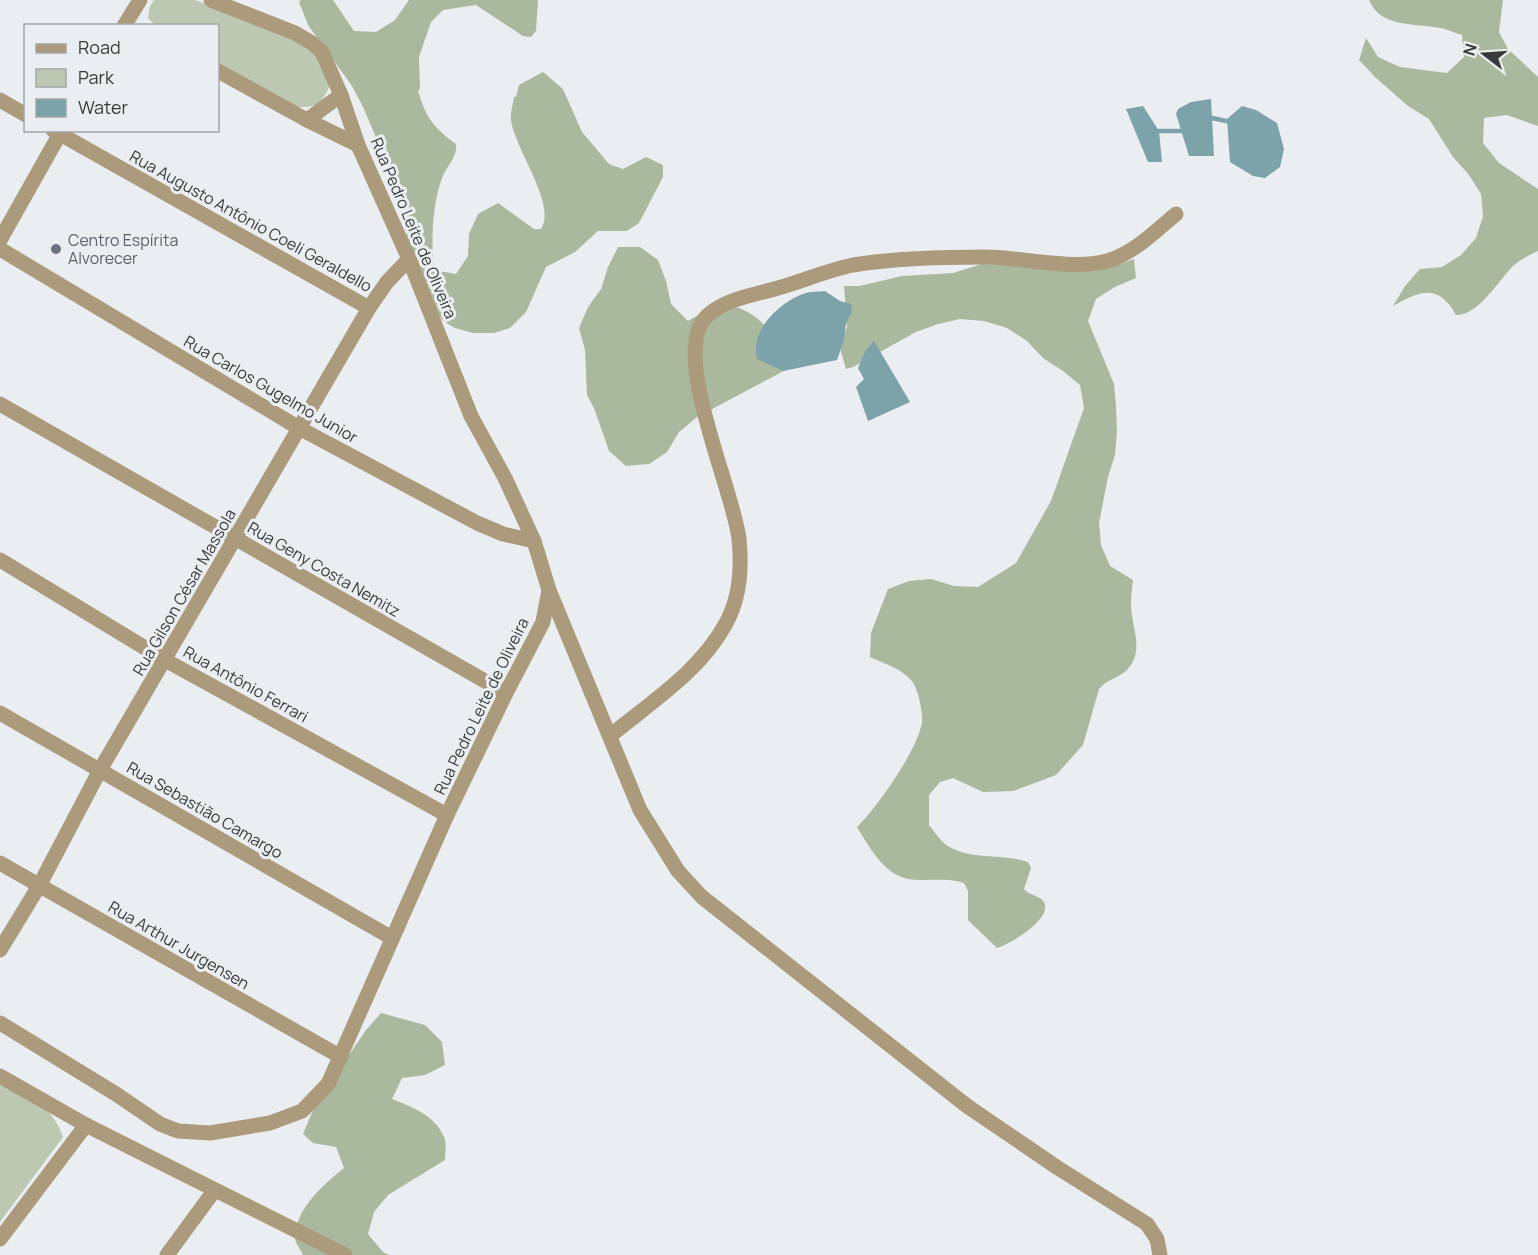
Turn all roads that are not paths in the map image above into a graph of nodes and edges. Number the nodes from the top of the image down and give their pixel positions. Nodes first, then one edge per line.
1 (140, 0) edge
2 (211, 0) edge
3 (128, 24) edge
4 (219, 72) edge
5 (341, 95) junction
6 (0, 100) edge
7 (24, 114) edge
8 (307, 120) junction
9 (58, 132) edge
10 (358, 145) junction
11 (1176, 214) dead end
12 (0, 240) edge
13 (0, 249) edge
14 (410, 259) junction
15 (369, 308) junction
16 (0, 404) edge
17 (299, 428) junction
18 (236, 539) junction
19 (534, 541) junction
20 (0, 560) edge
21 (549, 590) junction
22 (165, 660) junction
23 (506, 693) junction
24 (0, 713) edge
25 (610, 736) junction
26 (100, 770) junction
27 (447, 815) junction
28 (0, 863) edge
29 (39, 886) junction
30 (392, 938) junction
31 (0, 950) edge
32 (0, 1023) edge
33 (341, 1057) junction
34 (0, 1076) edge
35 (86, 1125) junction
36 (214, 1191) junction
37 (0, 1239) edge
38 (167, 1255) edge
39 (345, 1255) edge
40 (1160, 1255) edge

1 - 3 street
2 - 5 street, Rua Pedro Leite de Oliveira
4 - 8 street
5 - 8 street
5 - 10 street, Rua Pedro Leite de Oliveira
6 - 7 street
8 - 10 street
9 - 12 street
9 - 15 street, Rua Augusto Antônio Coeli Geraldello
10 - 14 street, Rua Pedro Leite de Oliveira
11 - 25 street
13 - 17 street, Rua Carlos Gugelmo Junior
14 - 15 street, Rua Gilson César Massola
14 - 19 street, Rua Pedro Leite de Oliveira
15 - 17 street, Rua Gilson César Massola
16 - 18 street, Rua Geny Costa Nemitz
17 - 18 street, Rua Gilson César Massola
17 - 19 street, Rua Carlos Gugelmo Junior
18 - 22 street, Rua Gilson César Massola
18 - 23 street, Rua Geny Costa Nemitz
19 - 21 street, Rua Pedro Leite de Oliveira
20 - 22 street, Rua Antônio Ferrari
21 - 23 street, Rua Pedro Leite de Oliveira
21 - 25 street
22 - 26 street, Rua Gilson César Massola
22 - 27 street, Rua Antônio Ferrari
23 - 27 street, Rua Pedro Leite de Oliveira
24 - 26 street, Rua Sebastião Camargo
25 - 40 street
26 - 29 street, Rua Gilson César Massola
26 - 30 street, Rua Sebastião Camargo
27 - 30 street, Rua Pedro Leite de Oliveira
28 - 29 street, Rua Arthur Jurgensen
29 - 31 street, Rua Gilson César Massola
29 - 33 street, Rua Arthur Jurgensen
30 - 33 street, Rua Pedro Leite de Oliveira
32 - 33 street, Rua Pedro Leite de Oliveira
34 - 35 street
35 - 36 street
35 - 37 street
36 - 38 street
36 - 39 street

